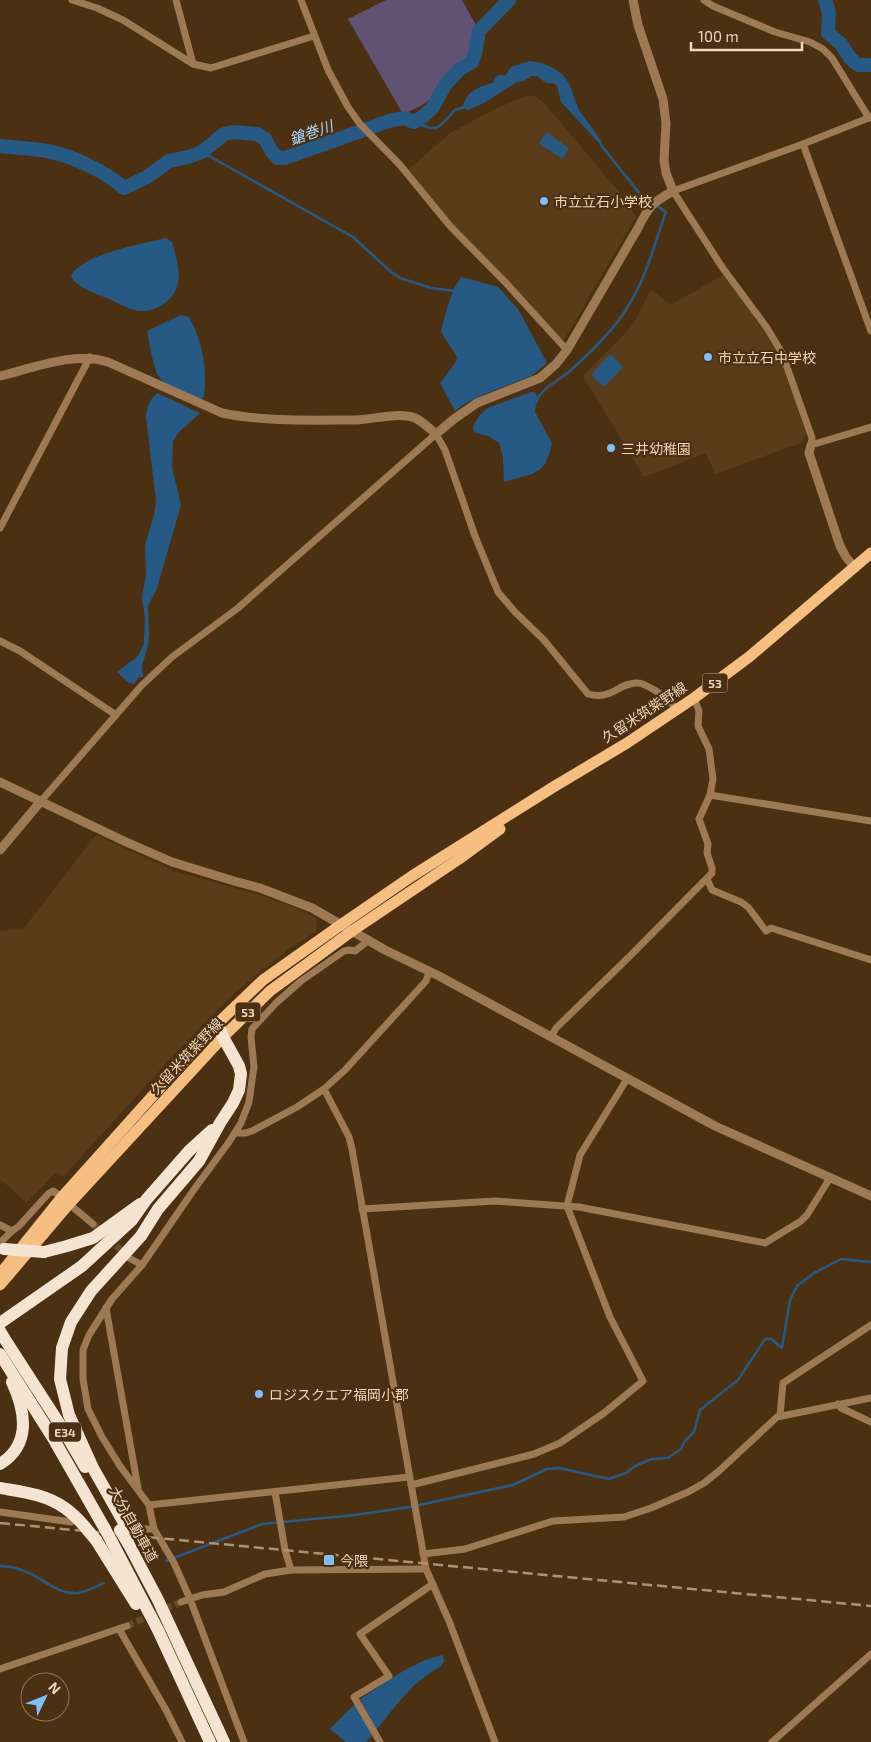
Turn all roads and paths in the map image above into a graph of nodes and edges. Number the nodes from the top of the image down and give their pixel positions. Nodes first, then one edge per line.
1 (72, 0) edge
2 (176, 0) edge
3 (301, 0) edge
4 (633, 0) edge
5 (704, 0) edge
6 (314, 36) junction
7 (193, 64) junction
8 (870, 118) edge
9 (802, 144) junction
10 (673, 191) junction
11 (871, 332) edge
12 (567, 350) junction
13 (90, 358) junction
14 (0, 376) edge
15 (871, 427) edge
16 (436, 434) junction
17 (811, 445) junction
18 (0, 528) edge
19 (871, 553) edge
20 (855, 568) junction
21 (0, 641) edge
22 (694, 698) junction
23 (677, 710) junction
24 (116, 715) junction
25 (0, 782) edge
26 (544, 793) junction
27 (710, 795) junction
28 (41, 801) junction
29 (871, 821) edge
30 (0, 850) edge
31 (707, 879) junction
32 (342, 924) junction
33 (352, 931) junction
34 (369, 940) junction
35 (871, 960) edge
36 (429, 972) junction
37 (218, 1023) junction
38 (223, 1037) junction
39 (551, 1037) junction
40 (627, 1079) junction
41 (324, 1089) junction
42 (220, 1123) junction
43 (235, 1133) junction
44 (830, 1178) junction
45 (871, 1196) edge
46 (146, 1200) junction
47 (65, 1201) junction
48 (567, 1206) junction
49 (158, 1209) junction
50 (362, 1209) junction
51 (92, 1224) tunnel mouth
52 (0, 1225) edge
53 (12, 1231) junction
54 (2, 1246) edge
55 (129, 1258) tunnel mouth
56 (142, 1266) junction
57 (0, 1274) edge
58 (0, 1285) edge
59 (106, 1308) junction
60 (0, 1323) edge
61 (871, 1325) edge
62 (2, 1334) edge
63 (0, 1355) edge
64 (871, 1398) edge
65 (838, 1404) junction
66 (780, 1415) junction
67 (871, 1422) edge
68 (0, 1464) edge
69 (410, 1481) junction
70 (0, 1488) edge
71 (138, 1488) junction
72 (275, 1492) junction
73 (149, 1505) junction
74 (0, 1512) edge
75 (71, 1522) dead end
76 (154, 1529) junction
77 (128, 1530) junction
78 (423, 1554) junction
79 (426, 1569) junction
80 (291, 1570) junction
81 (433, 1584) junction
82 (190, 1599) junction
83 (181, 1602) tunnel mouth
84 (127, 1626) tunnel mouth
85 (119, 1629) junction
86 (871, 1654) edge
87 (0, 1669) edge
88 (201, 1723) junction
89 (182, 1742) edge
90 (210, 1742) edge
91 (224, 1742) edge
92 (244, 1742) edge
93 (380, 1742) edge
94 (495, 1742) edge
95 (772, 1742) edge

1 - 7 street
2 - 7 street
3 - 6 street
4 - 10 street
5 - 8 street
6 - 7 street
6 - 12 street
8 - 9 street
9 - 10 street
9 - 11 street
10 - 12 street
10 - 17 street
12 - 16 street
13 - 14 street
13 - 16 street
13 - 18 street
15 - 17 street
16 - 23 street
16 - 24 street
17 - 20 street
19 - 20 main road, 久留米筑紫野線 / 53
20 - 22 main road, 久留米筑紫野線 / 53
21 - 24 street
22 - 23 main road, 久留米筑紫野線 / 53
22 - 27 street
23 - 26 main road, 久留米筑紫野線 / 53
24 - 28 street
25 - 28 street
26 - 32 main road, 久留米筑紫野線 / 53
26 - 33 main road, 久留米筑紫野線 / 53
27 - 29 street
27 - 31 street
28 - 30 street
28 - 32 street
31 - 35 street
31 - 39 street
32 - 33 street
32 - 37 main road, 久留米筑紫野線 / 53
33 - 34 street
33 - 38 main road, 久留米筑紫野線 / 53
34 - 36 street
34 - 43 street
36 - 39 street
36 - 41 street
37 - 38 highway
37 - 47 main road, 久留米筑紫野線 / 53
38 - 42 highway
38 - 47 main road, 久留米筑紫野線 / 53
39 - 40 street
40 - 44 street
40 - 48 street
41 - 43 street
41 - 50 street
42 - 46 highway
42 - 49 highway
43 - 56 street
44 - 45 street
44 - 48 street
46 - 54 highway, bridge
46 - 60 highway
47 - 51 street
47 - 53 street
47 - 57 main road, 久留米筑紫野線 / 53
47 - 58 main road, 久留米筑紫野線 / 53
48 - 50 street
48 - 69 street
49 - 62 highway
49 - 77 highway
50 - 69 street
52 - 53 street
53 - 54 street
55 - 56 street
56 - 59 street
59 - 71 street
59 - 71 street
61 - 66 street
62 - 77 highway, 大分自動車道 / E34
63 - 68 highway
63 - 88 highway, 大分自動車道 / E34, bridge
64 - 65 street
65 - 66 street
65 - 67 street
66 - 78 street
69 - 72 street
69 - 78 street
70 - 88 highway, bridge
71 - 73 street
72 - 73 street
72 - 80 street
73 - 76 street
74 - 75 street
76 - 77 street
76 - 82 street
77 - 91 highway, 大分自動車道 / E34, bridge
78 - 79 street
79 - 80 street
79 - 81 street
80 - 82 street
81 - 93 street
81 - 94 street
82 - 83 street
82 - 92 street
84 - 85 street
85 - 87 street
85 - 89 street
86 - 95 street
88 - 90 highway, 大分自動車道 / E34

